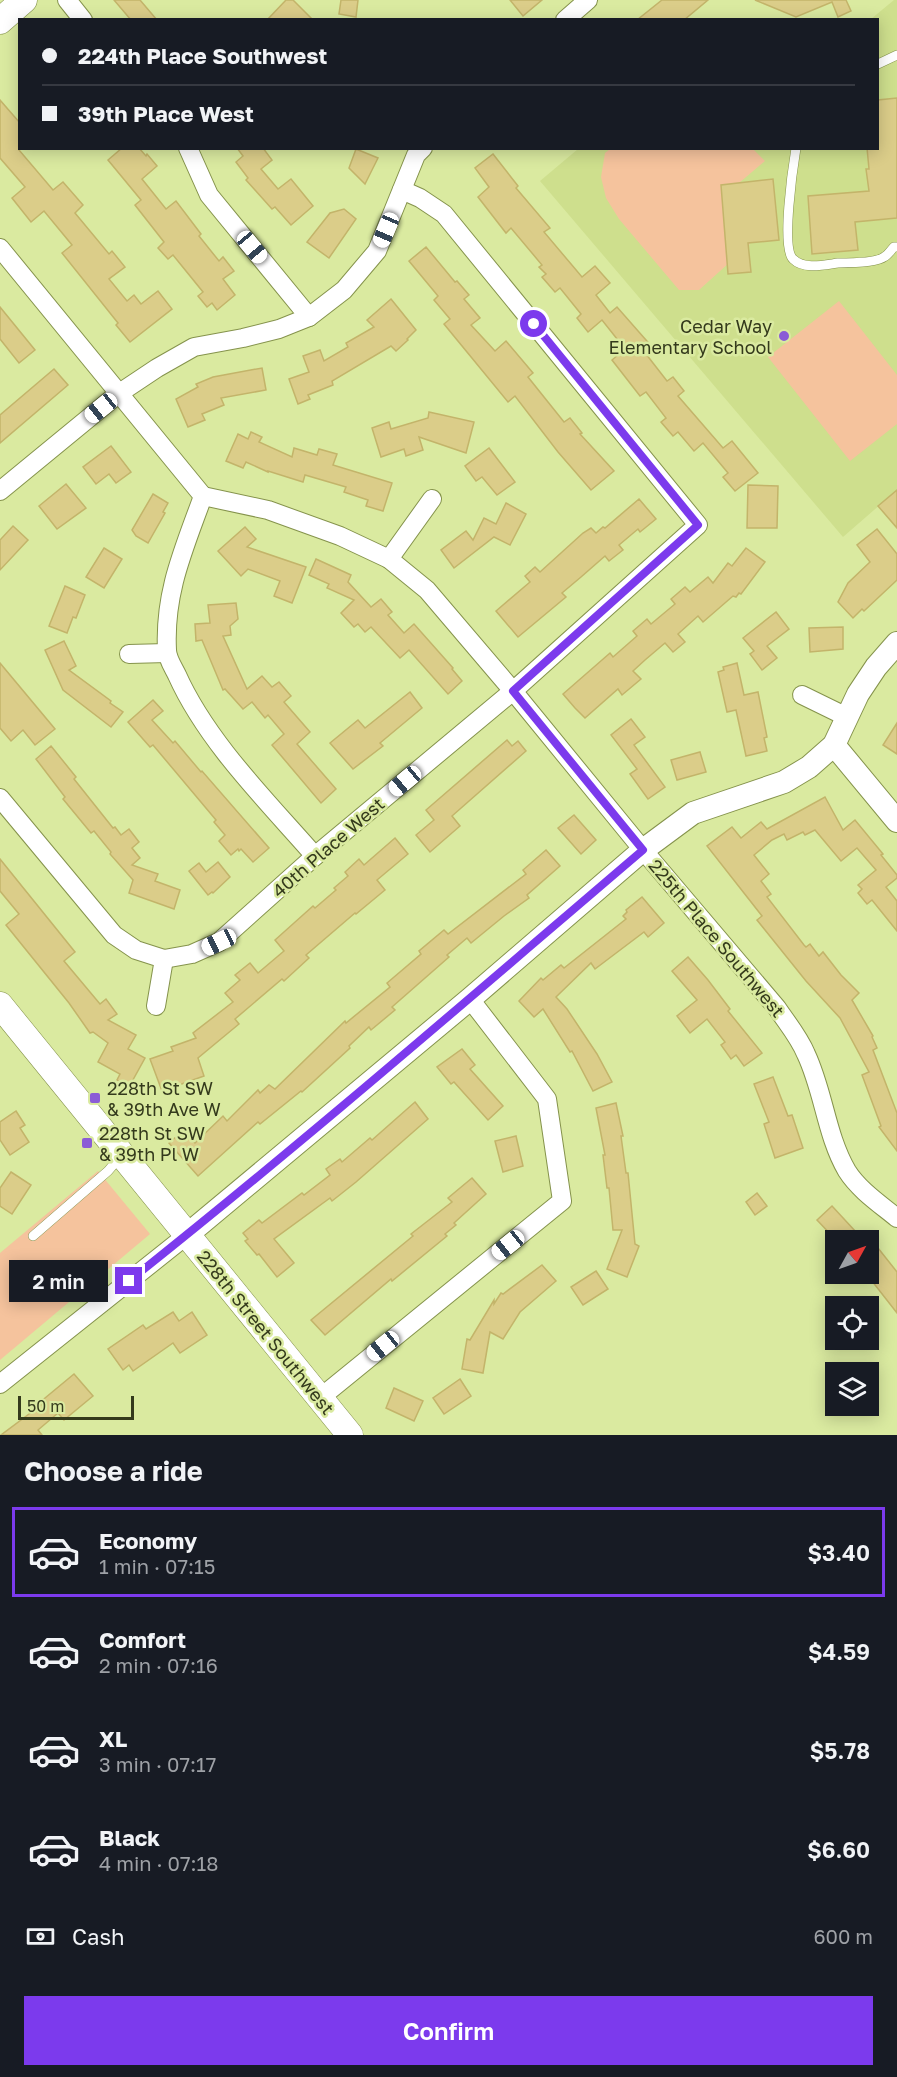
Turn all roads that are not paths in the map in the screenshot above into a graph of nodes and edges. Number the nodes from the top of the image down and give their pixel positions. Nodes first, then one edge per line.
1 (24, 0) edge
2 (67, 0) edge
3 (587, 0) edge
4 (81, 18) edge
5 (567, 18) edge
6 (0, 21) edge
7 (897, 56) edge
8 (879, 64) edge
9 (189, 150) edge
10 (796, 150) edge
11 (416, 151) edge
12 (402, 190) junction
13 (897, 247) edge
14 (0, 248) edge
15 (309, 317) junction
16 (118, 394) junction
17 (0, 491) edge
18 (203, 496) junction
19 (432, 499) dead end
20 (389, 559) junction
21 (897, 643) edge
22 (167, 653) junction
23 (129, 654) dead end
24 (513, 691) junction
25 (802, 695) dead end
26 (847, 717) junction
27 (834, 745) junction
28 (0, 798) edge
29 (897, 821) edge
30 (643, 850) junction
31 (315, 856) junction
32 (164, 959) junction
33 (470, 999) junction
34 (0, 1005) edge
35 (156, 1006) dead end
36 (122, 1156) junction
37 (897, 1218) edge
38 (187, 1235) junction
39 (33, 1236) dead end
40 (0, 1384) edge
41 (320, 1398) junction
42 (350, 1435) edge

1 - 6 main road
2 - 4 street
3 - 5 street
7 - 8 lane
9 - 15 street
10 - 13 lane
11 - 12 street
12 - 15 street
12 - 24 street, 40th Place West
14 - 16 street
15 - 16 street
16 - 17 street
16 - 18 street
18 - 20 street, 225th Place Southwest
18 - 22 street
19 - 20 street
20 - 24 street, 225th Place Southwest
21 - 26 street
22 - 23 street
22 - 31 street
24 - 30 street, 225th Place Southwest
24 - 31 street, 40th Place West
25 - 26 street
26 - 27 street
27 - 29 street
27 - 30 street
28 - 32 street
30 - 33 street
30 - 37 street, 225th Place Southwest
31 - 32 street, 40th Place West
32 - 35 street
33 - 38 street
33 - 41 street
34 - 36 main road, 228th Street Southwest
36 - 38 main road, 228th Street Southwest
36 - 39 lane
38 - 40 street
38 - 41 main road, 228th Street Southwest
41 - 42 main road, 228th Street Southwest

